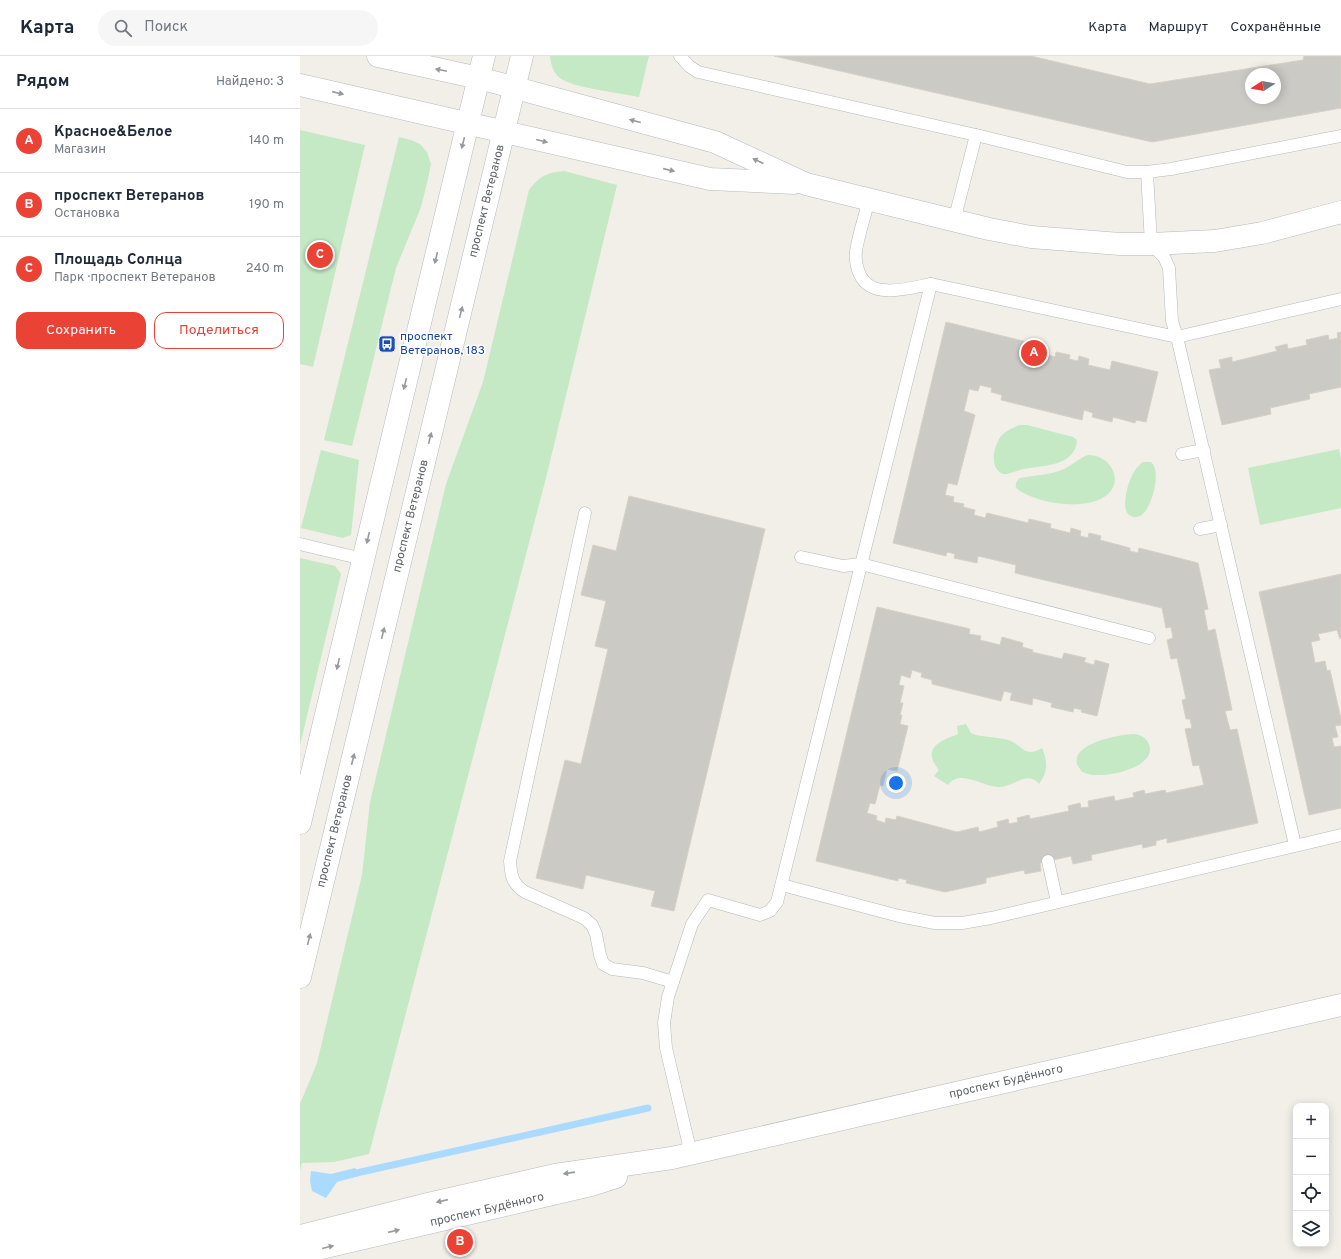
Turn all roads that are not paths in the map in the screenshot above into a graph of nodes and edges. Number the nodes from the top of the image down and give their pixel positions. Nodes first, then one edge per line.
1 (378, 56) edge
2 (484, 56) edge
3 (522, 56) edge
4 (680, 56) edge
5 (479, 78) junction
6 (300, 85) edge
7 (514, 88) junction
8 (468, 122) junction
9 (504, 131) junction
10 (976, 135) junction
11 (1341, 136) edge
12 (1147, 172) junction
13 (806, 184) junction
14 (869, 199) junction
15 (1341, 212) edge
16 (954, 221) junction
17 (1151, 244) junction
18 (931, 284) junction
19 (1341, 299) edge
20 (1177, 337) junction
21 (1204, 450) junction
22 (1182, 454) dead end
23 (586, 513) dead end
24 (1221, 525) junction
25 (1200, 529) dead end
26 (300, 544) edge
27 (800, 557) dead end
28 (363, 560) junction
29 (861, 564) junction
30 (1149, 638) dead end
31 (300, 823) edge
32 (1341, 835) edge
33 (1295, 845) junction
34 (1048, 861) dead end
35 (782, 885) junction
36 (1057, 902) junction
37 (300, 977) edge
38 (673, 982) junction
39 (1341, 1005) edge
40 (682, 1156) junction
41 (306, 1231) edge
42 (300, 1254) edge

5 -> 1 street
2 - 5 street
3 - 7 street, проспект Ветеранов
4 - 10 lane
5 - 7 street
5 - 8 street
6 -> 8 street
7 - 9 street, проспект Ветеранов
13 -> 7 street
8 - 9 street
8 -> 28 street
9 -> 13 street
37 -> 9 street, проспект Ветеранов
10 - 12 lane
10 - 16 lane
11 - 12 lane
12 - 17 lane
13 - 14 street
14 - 16 street
14 - 18 lane
15 - 17 street
16 - 17 street
17 - 20 lane
18 - 20 lane
18 - 29 lane
19 - 20 lane
20 - 21 lane
21 - 22 lane
21 - 24 lane
23 - 38 lane
24 - 25 lane
24 - 33 lane
26 - 28 lane
27 - 29 lane
28 -> 31 street
29 - 30 lane
29 - 35 lane
32 - 33 lane
33 - 36 lane
34 - 36 lane
35 - 36 lane
35 - 38 lane
38 - 40 lane
39 - 40 street, проспект Будённого
40 -> 41 street, проспект Будённого
42 -> 40 street, проспект Будённого

